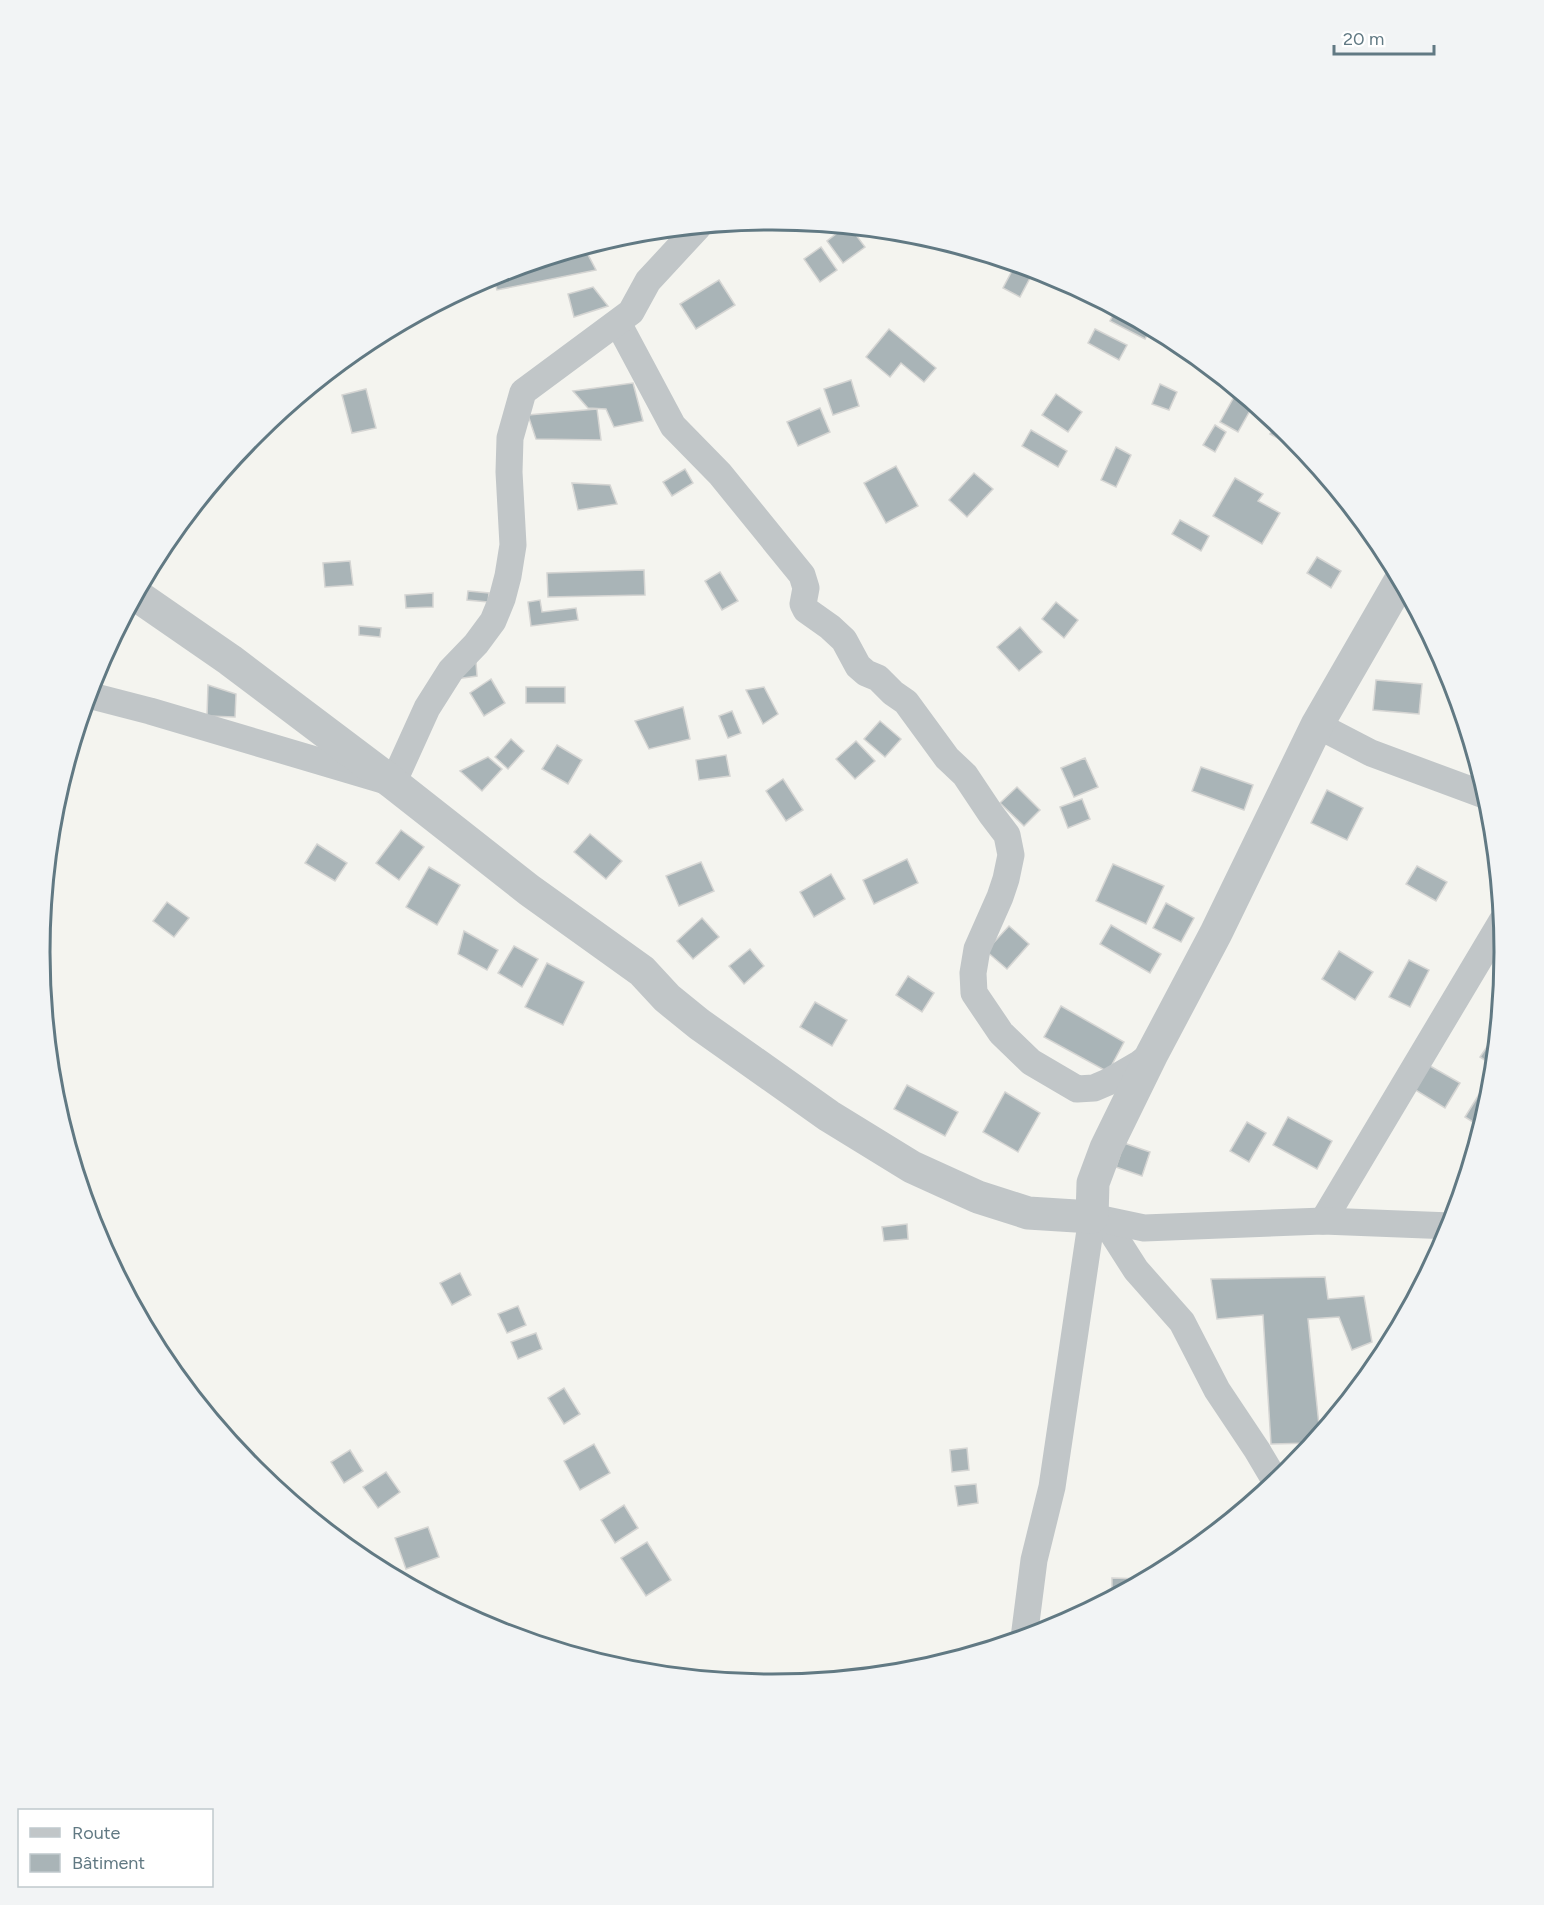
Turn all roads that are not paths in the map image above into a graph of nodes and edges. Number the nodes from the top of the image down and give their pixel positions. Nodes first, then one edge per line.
1 (691, 235) edge
2 (618, 323) junction
3 (1396, 588) edge
4 (142, 599) edge
5 (96, 697) edge
6 (1317, 725) junction
7 (393, 783) junction
8 (1476, 792) edge
9 (1494, 935) edge
10 (1152, 1054) junction
11 (1098, 1219) junction
12 (1323, 1221) junction
13 (1441, 1226) edge
14 (1271, 1474) edge
15 (1025, 1629) edge

1 - 2 street
2 - 7 street
2 - 10 street
3 - 6 street
4 - 7 street
5 - 7 street
6 - 8 street
6 - 10 street
7 - 11 street
9 - 12 street
10 - 11 street
11 - 12 street
11 - 14 street
11 - 15 street
12 - 13 street

